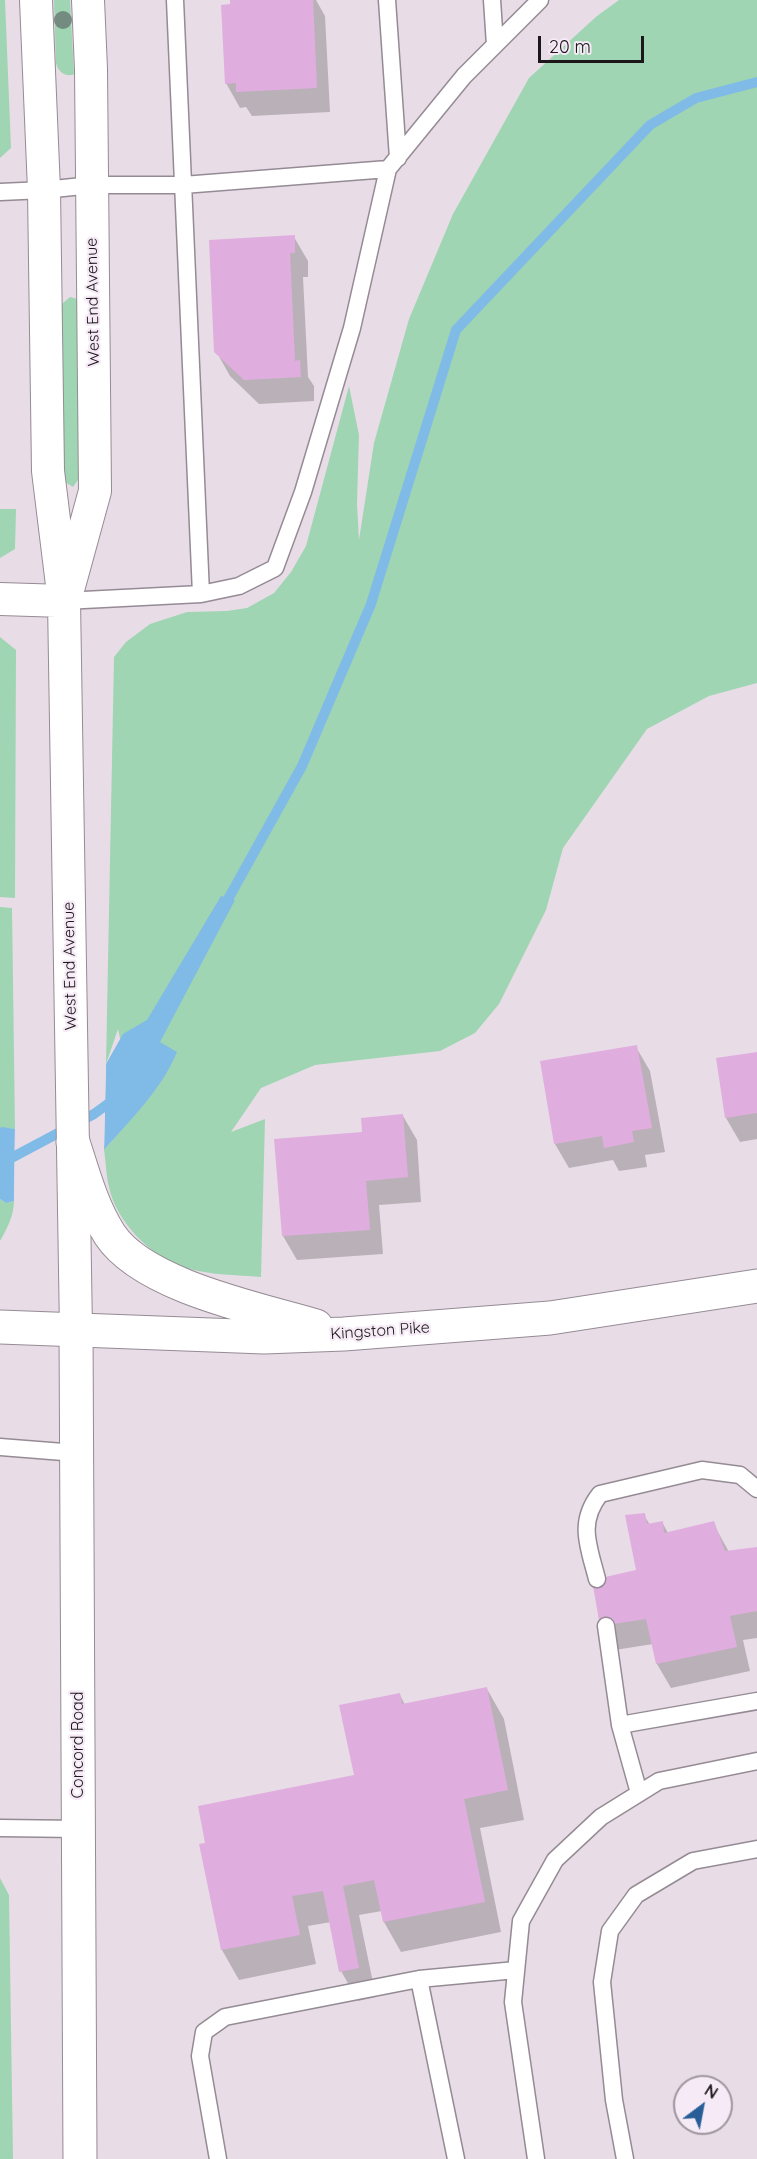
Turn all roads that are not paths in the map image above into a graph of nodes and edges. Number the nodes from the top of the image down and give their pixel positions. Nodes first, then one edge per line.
1 (36, 0) edge
2 (88, 0) edge
3 (175, 0) edge
4 (387, 0) edge
5 (492, 0) edge
6 (540, 0) edge
7 (495, 45) junction
8 (393, 164) junction
9 (183, 184) junction
10 (92, 185) junction
11 (44, 190) junction
12 (0, 192) edge
13 (201, 594) junction
14 (0, 599) edge
15 (64, 601) junction
16 (74, 1152) junction
17 (757, 1286) edge
18 (0, 1327) edge
19 (76, 1330) junction
20 (344, 1334) junction
21 (0, 1447) edge
22 (76, 1453) junction
23 (757, 1489) edge
24 (597, 1579) dead end
25 (606, 1626) dead end
26 (757, 1701) edge
27 (620, 1725) junction
28 (757, 1761) edge
29 (639, 1793) junction
30 (0, 1828) edge
31 (79, 1828) junction
32 (757, 1849) edge
33 (516, 1970) junction
34 (419, 1979) junction
35 (80, 2159) edge
36 (218, 2159) edge
37 (456, 2159) edge
38 (536, 2159) edge
39 (625, 2159) edge

1 - 11 street, West End Avenue
2 - 10 street, West End Avenue
3 - 9 lane
4 - 8 lane
5 - 7 lane
6 - 7 lane
7 - 8 lane
8 - 9 lane
8 - 13 lane
9 - 10 lane
9 - 13 lane
10 - 11 lane
10 - 15 street, West End Avenue
11 - 12 lane
11 - 15 street, West End Avenue
13 - 15 lane
14 - 15 street
15 - 16 street, West End Avenue
16 - 19 street, West End Avenue
16 - 20 main road
17 - 20 main road, Kingston Pike
18 - 19 main road, Kingston Pike
19 - 20 main road, Kingston Pike
19 - 22 main road, Concord Road
21 - 22 lane
22 - 31 main road, Concord Road
23 - 24 lane
25 - 27 lane
26 - 27 lane
27 - 29 lane
28 - 29 lane
29 - 33 lane
30 - 31 lane
31 - 35 main road, Concord Road
32 - 39 lane
33 - 34 lane
33 - 38 lane
34 - 36 lane
34 - 37 lane

